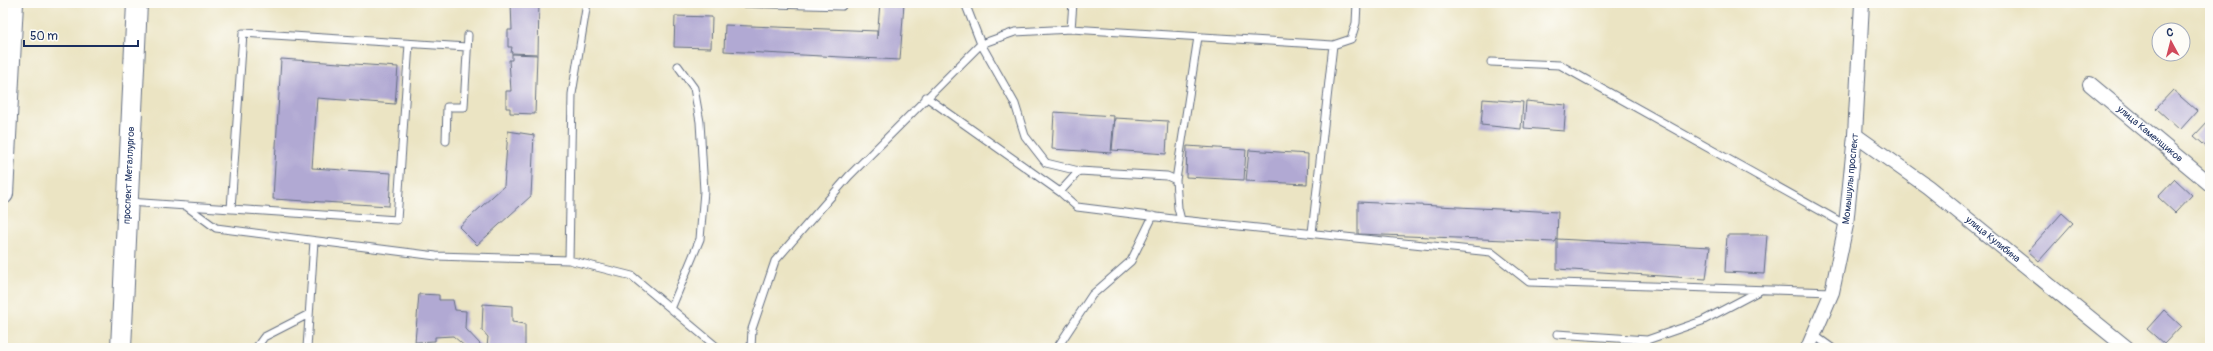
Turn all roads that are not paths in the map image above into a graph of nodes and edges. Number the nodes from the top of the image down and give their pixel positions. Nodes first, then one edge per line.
1 (13, 3) edge
2 (137, 3) edge
3 (587, 3) edge
4 (736, 3) edge
5 (842, 3) edge
6 (965, 3) edge
7 (1073, 3) edge
8 (1357, 3) edge
9 (1862, 3) edge
10 (1071, 29) junction
11 (468, 35) dead end
12 (1198, 37) junction
13 (409, 44) junction
14 (981, 44) junction
15 (1333, 45) junction
16 (467, 47) junction
17 (1491, 62) dead end
18 (678, 66) dead end
19 (2090, 84) dead end
20 (926, 97) junction
21 (1855, 135) junction
22 (446, 141) dead end
23 (1079, 171) junction
24 (1176, 180) junction
25 (2210, 184) edge
26 (1060, 192) junction
27 (3, 194) edge
28 (126, 202) junction
29 (186, 206) junction
30 (231, 209) junction
31 (1153, 216) junction
32 (1181, 220) junction
33 (1846, 225) junction
34 (1312, 233) junction
35 (314, 241) junction
36 (569, 260) junction
37 (1761, 290) junction
38 (1832, 292) junction
39 (671, 308) junction
40 (309, 314) junction
41 (1557, 334) dead end
42 (1814, 335) junction
43 (1647, 340) junction
44 (121, 348) edge
45 (256, 348) edge
46 (307, 348) edge
47 (718, 348) edge
48 (751, 348) edge
49 (1057, 348) edge
50 (1642, 348) edge
51 (1808, 348) edge
52 (1832, 348) edge
53 (2128, 348) edge

1 - 27 main road
2 - 28 main road, проспект Металлургов
3 - 36 lane
4 - 5 lane
6 - 14 lane
7 - 10 lane
8 - 15 lane
9 - 21 street, Момышулы проспект
10 - 12 lane
10 - 14 lane
11 - 16 lane
12 - 15 lane
12 - 24 lane
13 - 16 lane
13 - 30 lane
13 - 30 lane
14 - 20 lane
14 - 23 lane
15 - 34 lane
16 - 22 lane
17 - 33 lane
18 - 39 lane
19 - 25 street, улица Каменщиков
20 - 26 lane
20 - 48 lane
21 - 33 street, Момышулы проспект
21 - 53 street, улица Кулибина
23 - 24 lane
23 - 26 lane
24 - 32 lane
26 - 31 lane
28 - 29 lane
28 - 44 main road, проспект Металлургов
29 - 30 lane
29 - 35 lane
31 - 32 lane
31 - 49 lane
32 - 34 lane
33 - 38 street, Момышулы проспект
34 - 37 lane
35 - 36 lane
35 - 40 lane
36 - 39 lane
37 - 38 lane
37 - 43 lane
38 - 42 street, Момышулы проспект
39 - 47 lane
40 - 45 lane
40 - 46 lane
41 - 43 lane
42 - 51 street, Момышулы проспект
42 - 52 lane
43 - 50 lane

